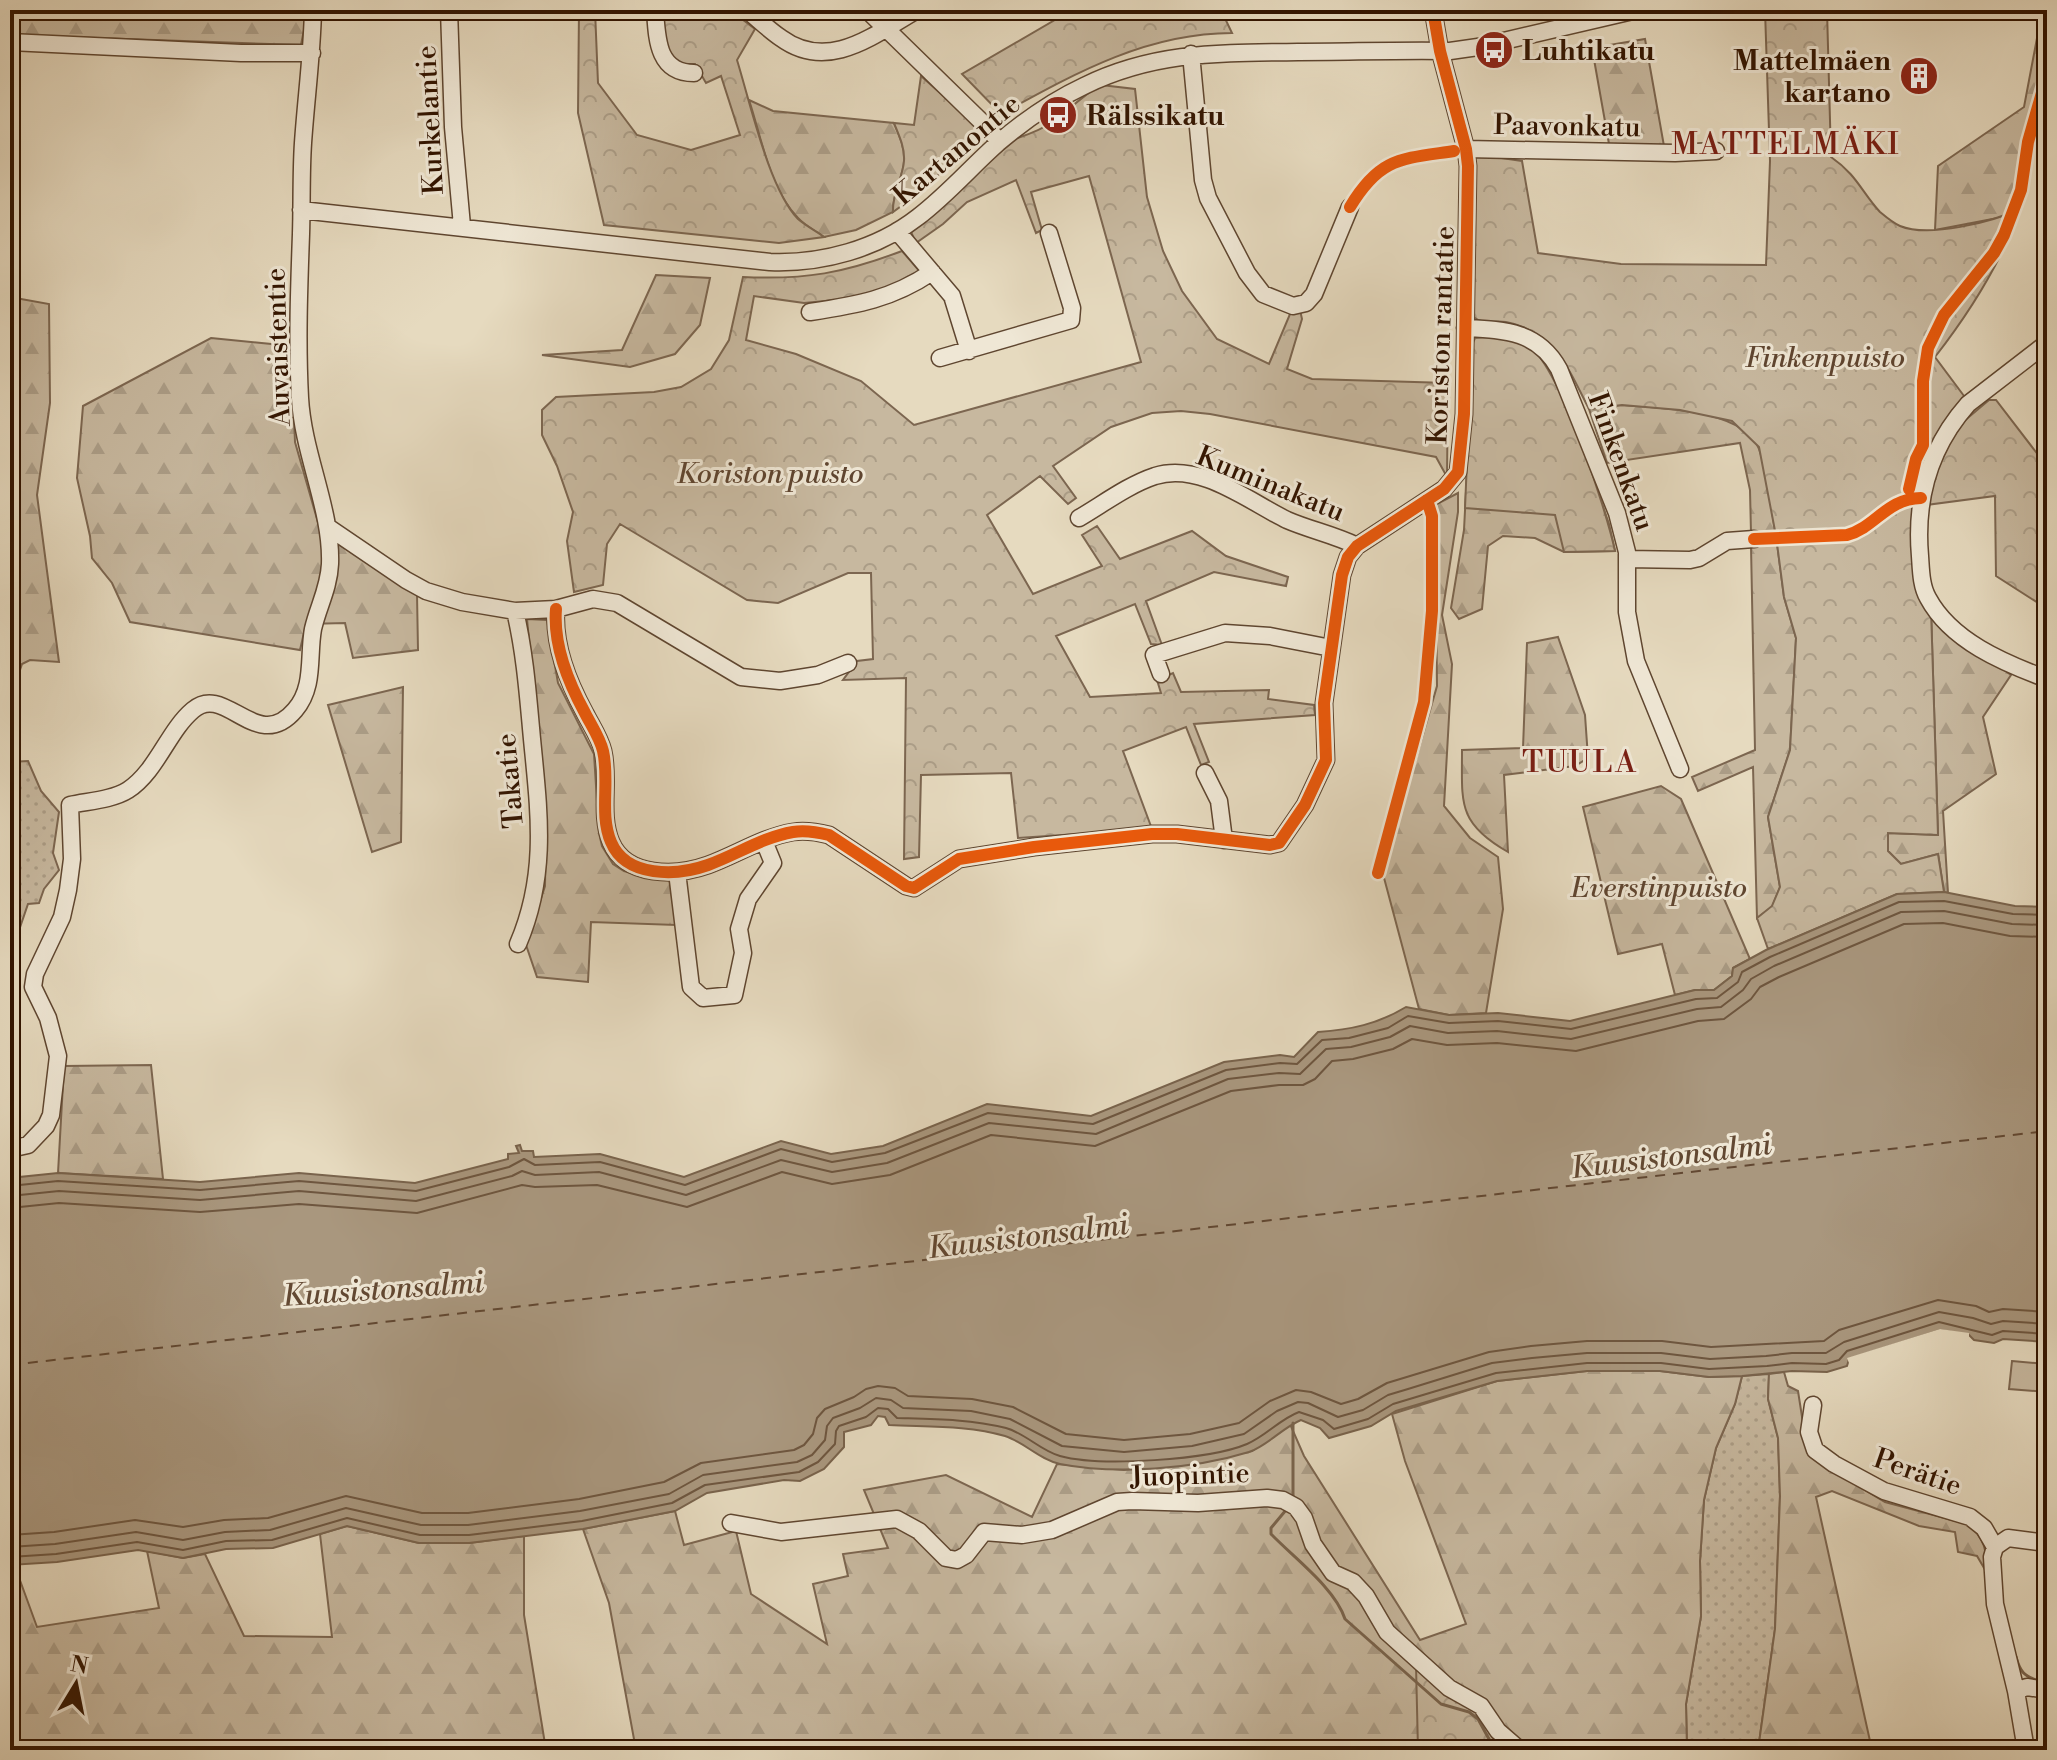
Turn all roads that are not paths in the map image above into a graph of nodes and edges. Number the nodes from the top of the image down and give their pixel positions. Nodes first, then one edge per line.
1 (313, 10) edge
2 (449, 10) edge
3 (655, 10) edge
4 (747, 10) edge
5 (867, 10) edge
6 (917, 10) edge
7 (1433, 10) edge
8 (1637, 10) edge
9 (886, 30) junction
10 (10, 42) edge
11 (1440, 51) junction
12 (312, 53) junction
13 (1191, 54) junction
14 (694, 73) dead end
15 (999, 142) junction
16 (1466, 149) junction
17 (1716, 151) dead end
18 (1350, 207) dead end
19 (301, 210) junction
20 (462, 226) junction
21 (897, 231) junction
22 (1049, 233) dead end
23 (932, 272) junction
24 (810, 312) dead end
25 (1465, 328) junction
26 (2047, 343) edge
27 (969, 351) junction
28 (940, 358) dead end
29 (1080, 519) dead end
30 (328, 527) junction
31 (1754, 539) dead end
32 (1357, 546) junction
33 (1627, 559) junction
34 (556, 609) junction
35 (515, 611) junction
36 (1331, 648) junction
37 (848, 663) dead end
38 (1161, 674) dead end
39 (2047, 679) edge
40 (1680, 769) dead end
41 (1205, 773) dead end
42 (1224, 840) junction
43 (764, 841) junction
44 (677, 872) junction
45 (518, 944) dead end
46 (10, 1149) edge
47 (1813, 1405) dead end
48 (731, 1523) dead end
49 (2047, 1543) edge
50 (1995, 1547) junction
51 (2047, 1690) edge
52 (2016, 1691) junction
53 (1520, 1750) edge
54 (2026, 1750) edge

1 - 12 street, Auvaistentie
2 - 20 street, Kurkelantie
3 - 14 street
4 - 9 street
5 - 9 street
6 - 9 street
7 - 11 street
8 - 11 street, Kartanontie
9 - 15 street
10 - 12 street
11 - 13 street, Kartanontie
11 - 16 street, Koriston rantatie
12 - 19 street, Auvaistentie
13 - 15 street, Kartanontie
13 - 18 street
15 - 21 street, Kartanontie
16 - 17 street, Paavonkatu
16 - 25 street, Koriston rantatie
19 - 20 street, Kartanontie
19 - 30 street, Auvaistentie
20 - 21 street, Kartanontie
21 - 23 street
22 - 27 street
23 - 24 street
23 - 27 street
25 - 32 street, Koriston rantatie
25 - 33 street, Finkenkatu
26 - 39 street
27 - 28 street
29 - 32 street, Kuminakatu
30 - 35 street
30 - 46 street, Auvaistentie
31 - 33 street
32 - 36 street
33 - 40 street, Finkenkatu
34 - 35 street
34 - 37 street
34 - 44 street
35 - 45 street, Takatie
36 - 38 street
36 - 42 street
41 - 42 street
42 - 43 street
43 - 44 street
43 - 44 street
47 - 50 street, Perätie
48 - 53 street, Juopintie
49 - 50 street
50 - 52 street
51 - 52 street
52 - 54 street

